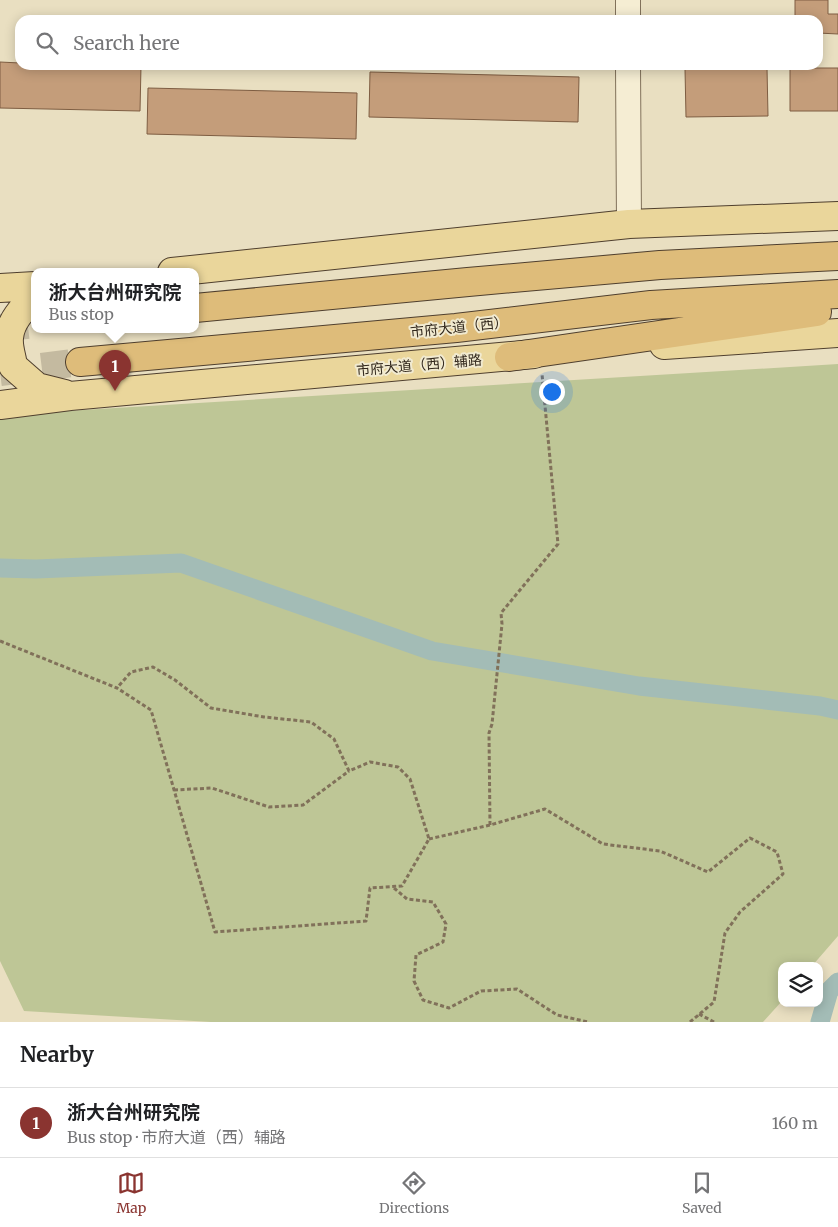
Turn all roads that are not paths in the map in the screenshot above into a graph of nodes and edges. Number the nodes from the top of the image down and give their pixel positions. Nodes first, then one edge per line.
1 (628, 0) edge
2 (628, 15) edge
3 (628, 70) edge
4 (838, 216) edge
5 (629, 224) junction
6 (838, 256) edge
7 (199, 269) edge
8 (31, 286) edge
9 (0, 288) edge
10 (838, 294) edge
11 (31, 301) edge
12 (199, 308) edge
13 (838, 309) edge
14 (838, 333) edge
15 (509, 356) junction
16 (80, 362) tunnel mouth
17 (70, 396) junction
18 (0, 405) edge

1 - 2 street
3 - 5 street
4 - 5 main road
5 - 7 main road
6 - 12 highway
8 - 9 main road
10 - 16 highway, 市府大道（西）
11 - 17 main road
13 - 15 highway
14 - 15 main road, 市府大道（西）辅路
15 - 17 main road, 市府大道（西）辅路
17 - 18 main road, 市府大道（西）辅路

